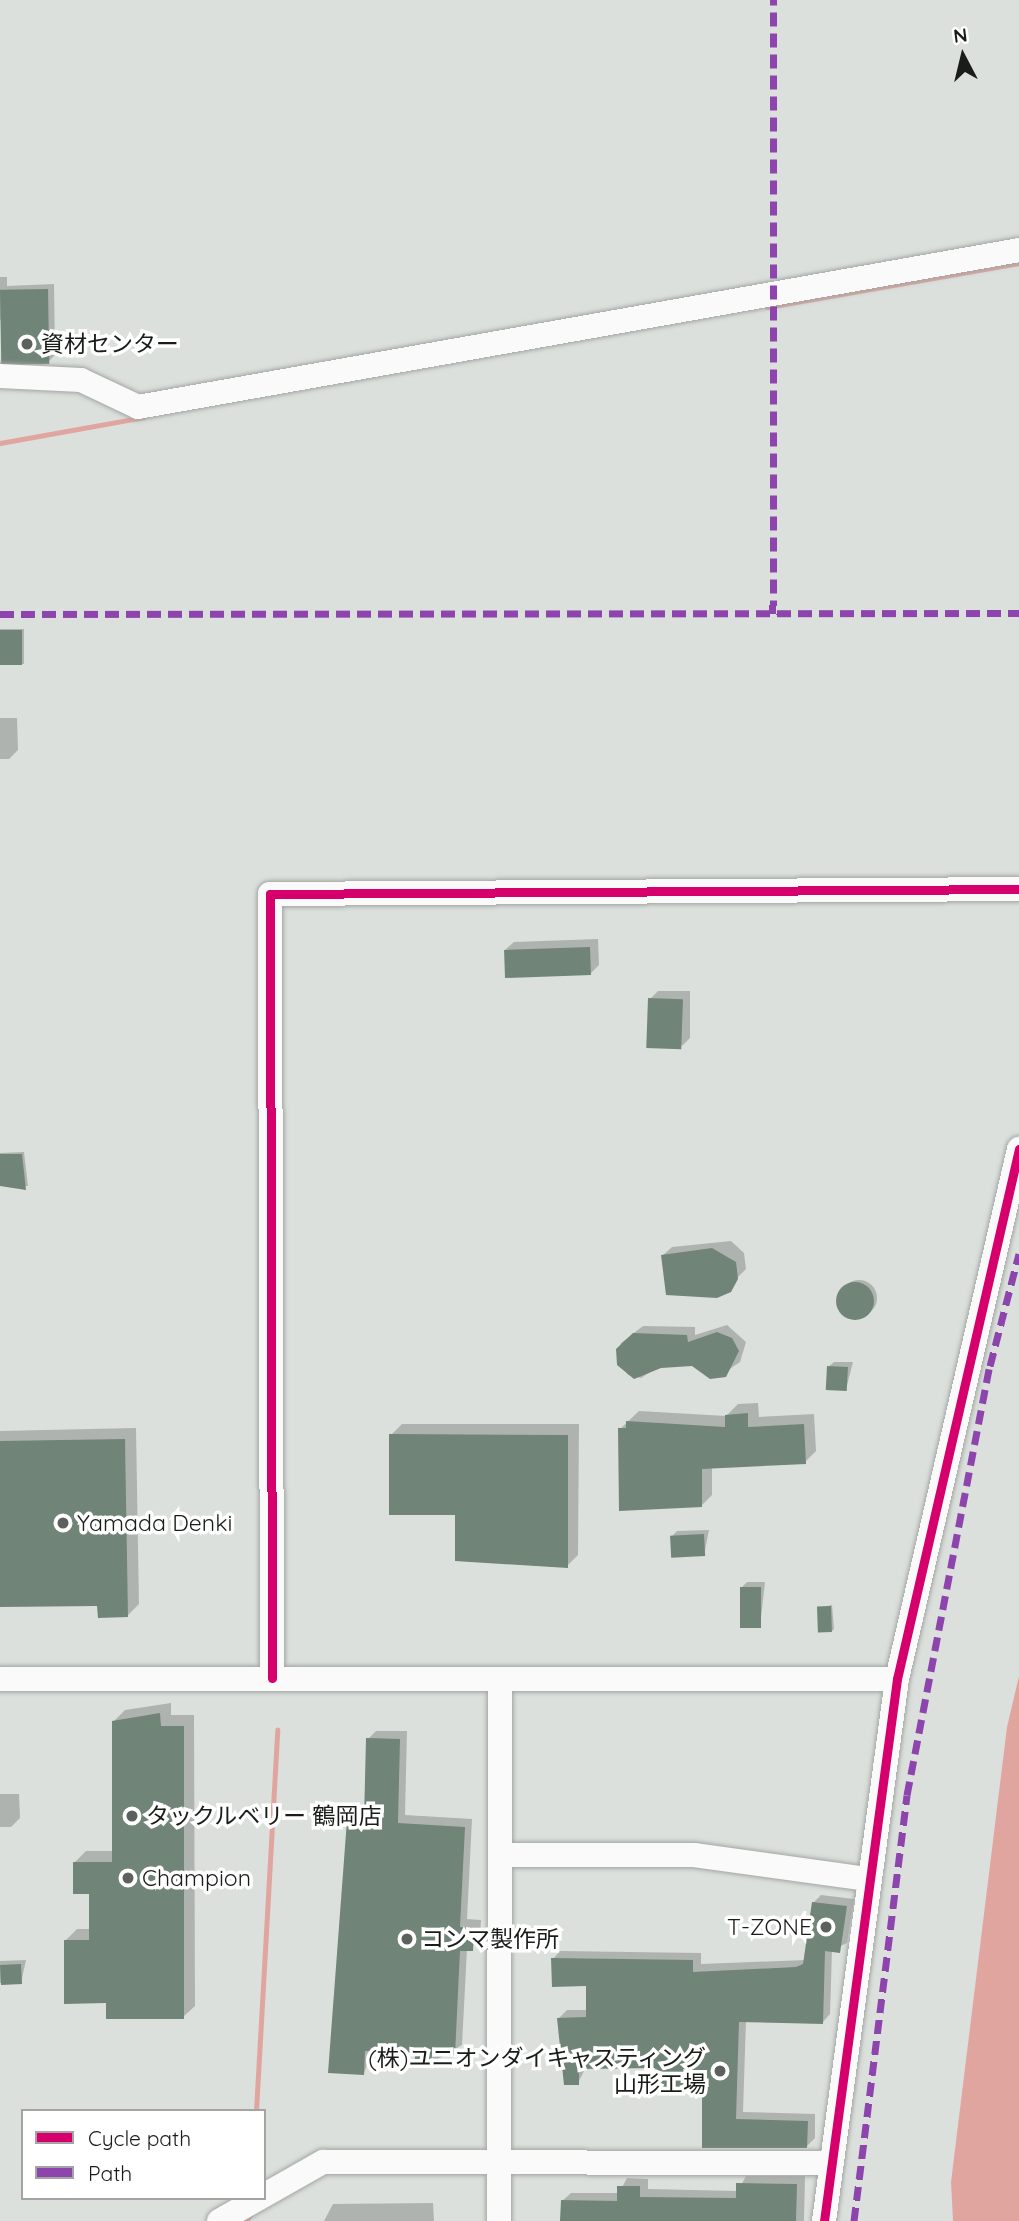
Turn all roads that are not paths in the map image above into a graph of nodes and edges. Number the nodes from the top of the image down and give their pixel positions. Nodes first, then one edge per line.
1 (1019, 250) edge
2 (0, 376) edge
3 (1019, 889) edge
4 (1019, 1149) edge
5 (272, 1678) junction
6 (0, 1679) edge
7 (500, 1679) junction
8 (897, 1679) junction
9 (499, 1855) junction
10 (866, 1879) junction
11 (499, 2162) junction
12 (830, 2163) junction
13 (266, 2194) edge
14 (256, 2200) edge
15 (219, 2221) edge
16 (499, 2221) edge
17 (824, 2221) edge

1 - 2 street
3 - 5 street
4 - 8 street
5 - 6 street
5 - 7 street
7 - 8 street
7 - 9 street
8 - 10 street
9 - 10 street
9 - 11 street
10 - 12 street
11 - 12 street
11 - 13 street
11 - 16 street
12 - 17 street
14 - 15 street

